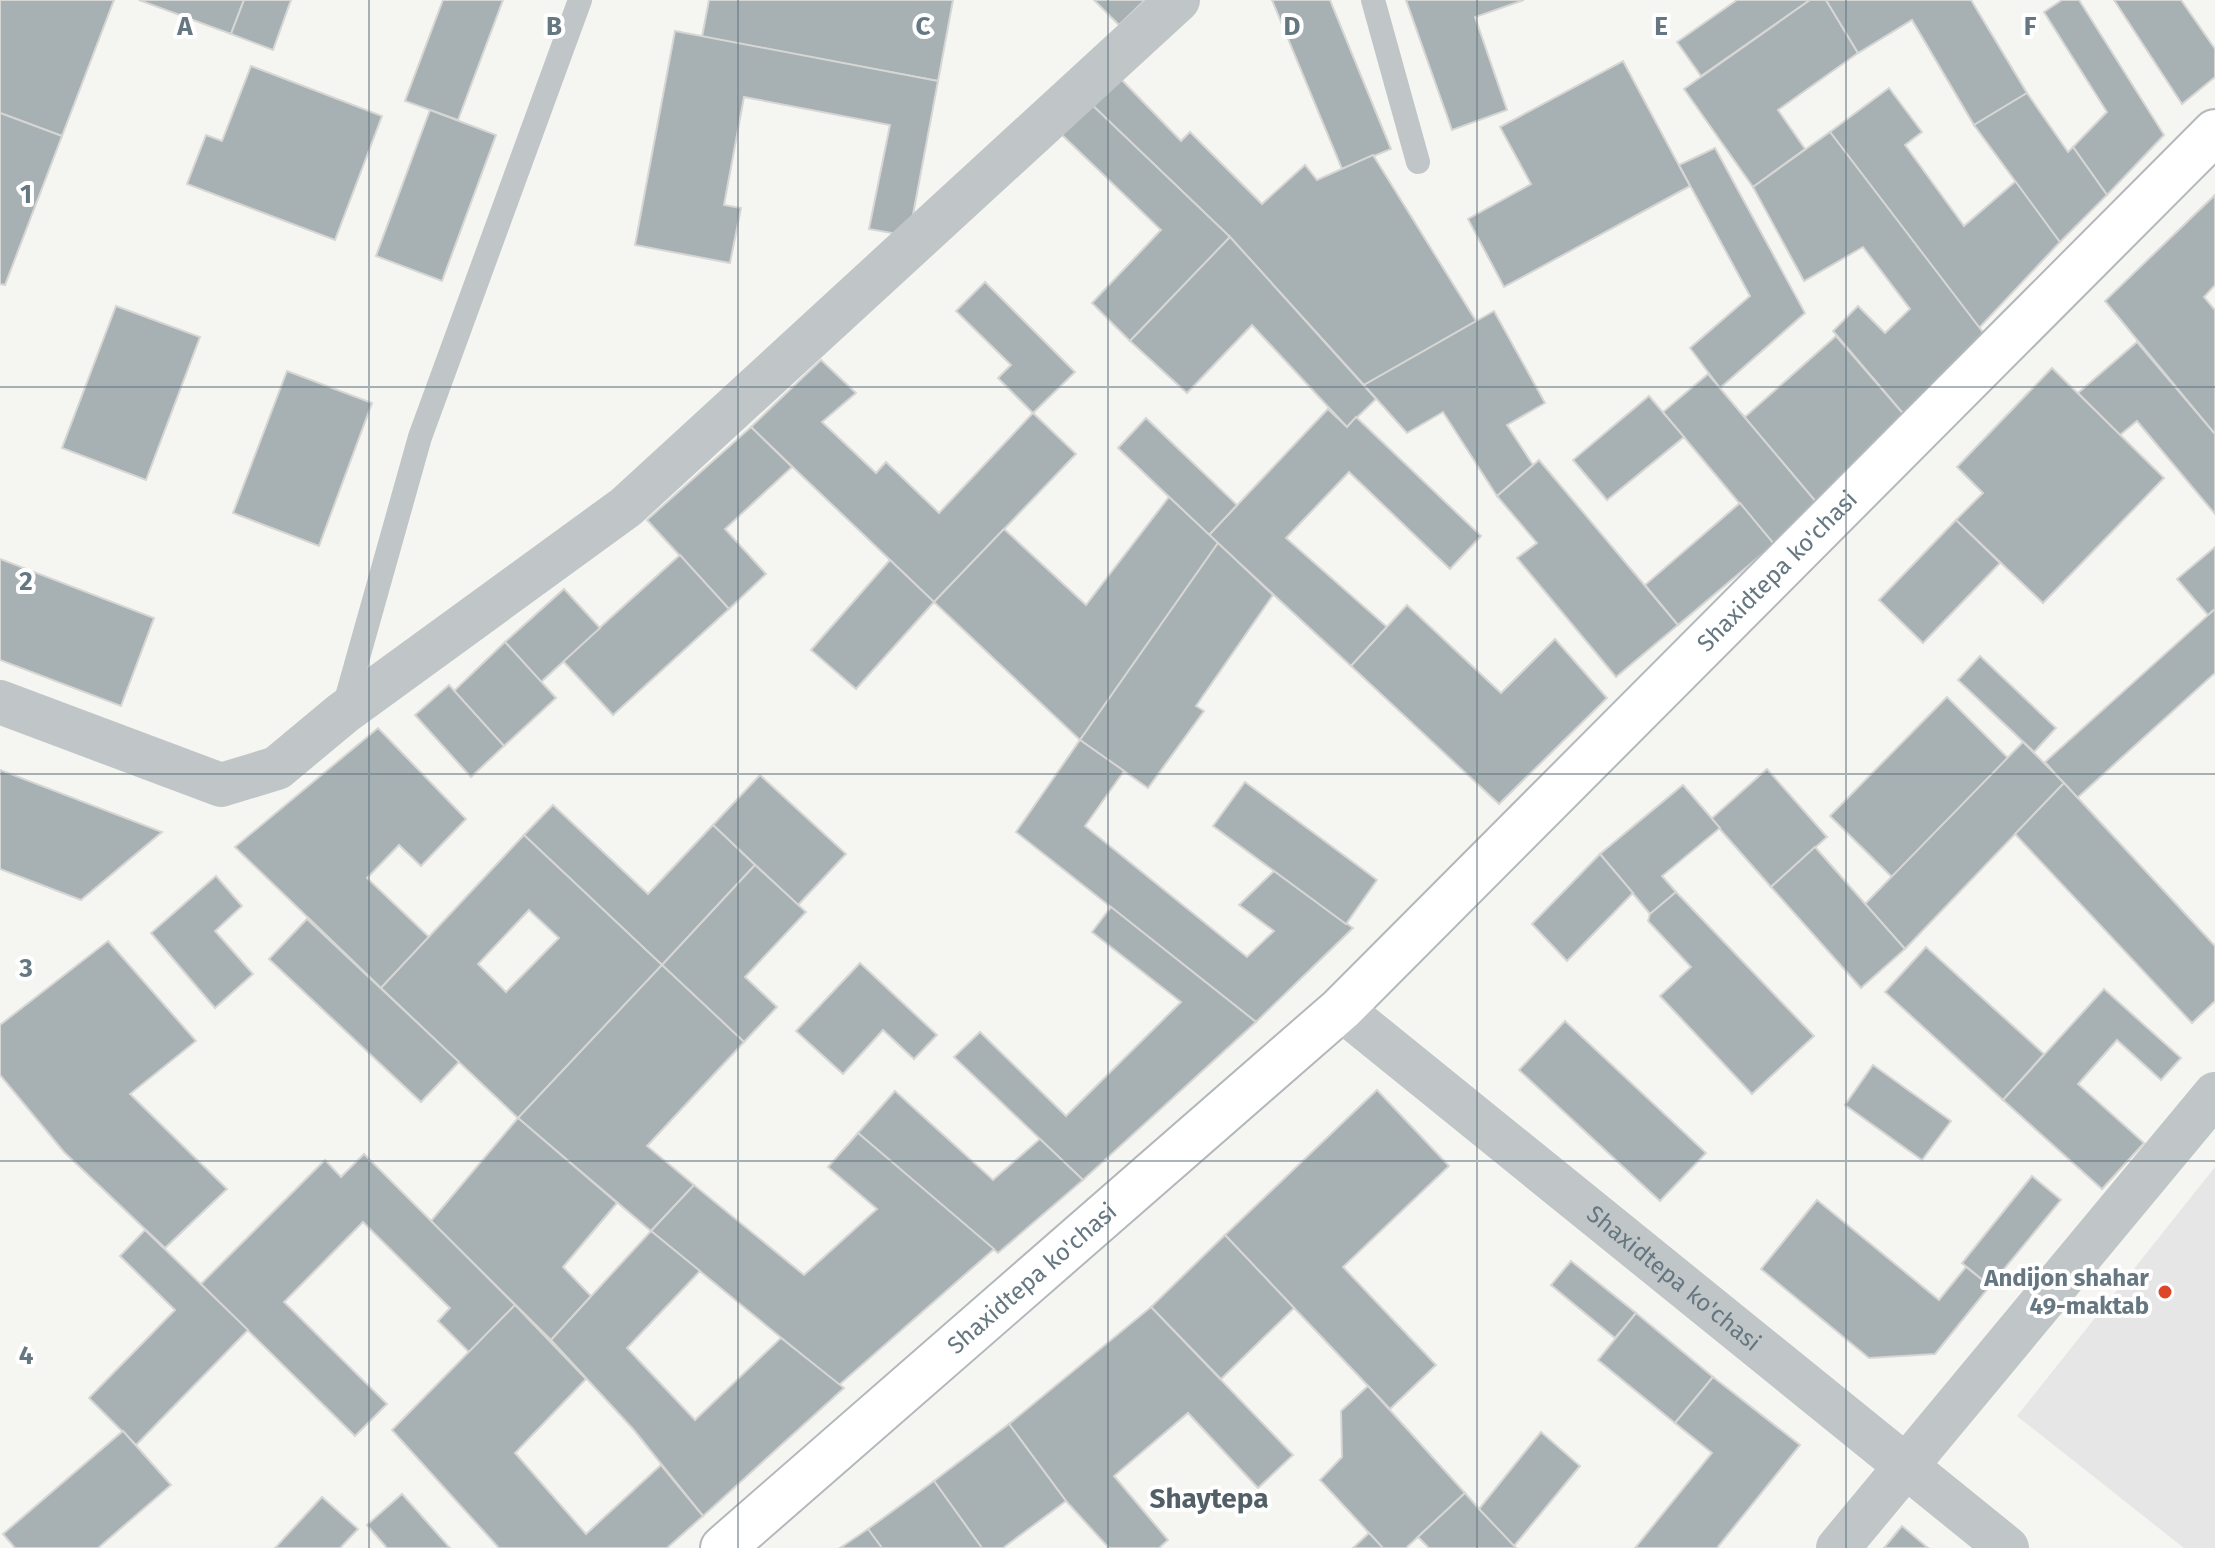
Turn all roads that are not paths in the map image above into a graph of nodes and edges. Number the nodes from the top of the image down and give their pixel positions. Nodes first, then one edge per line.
1 (580, 0) edge
2 (1178, 0) edge
3 (1373, 0) edge
4 (2215, 132) edge
5 (1418, 162) dead end
6 (0, 702) edge
7 (343, 713) junction
8 (1341, 1009) junction
9 (2215, 1094) edge
10 (1906, 1464) junction
11 (723, 1548) edge
12 (1838, 1548) edge
13 (2007, 1548) edge

1 - 7 lane
2 - 7 street
3 - 5 lane
4 - 8 street, Shaxidtepa ko'chasi
6 - 7 street
8 - 10 street, Shaxidtepa ko'chasi
8 - 11 street, Shaxidtepa ko'chasi
9 - 10 street
10 - 12 street
10 - 13 street, Shaxidtepa ko'chasi

